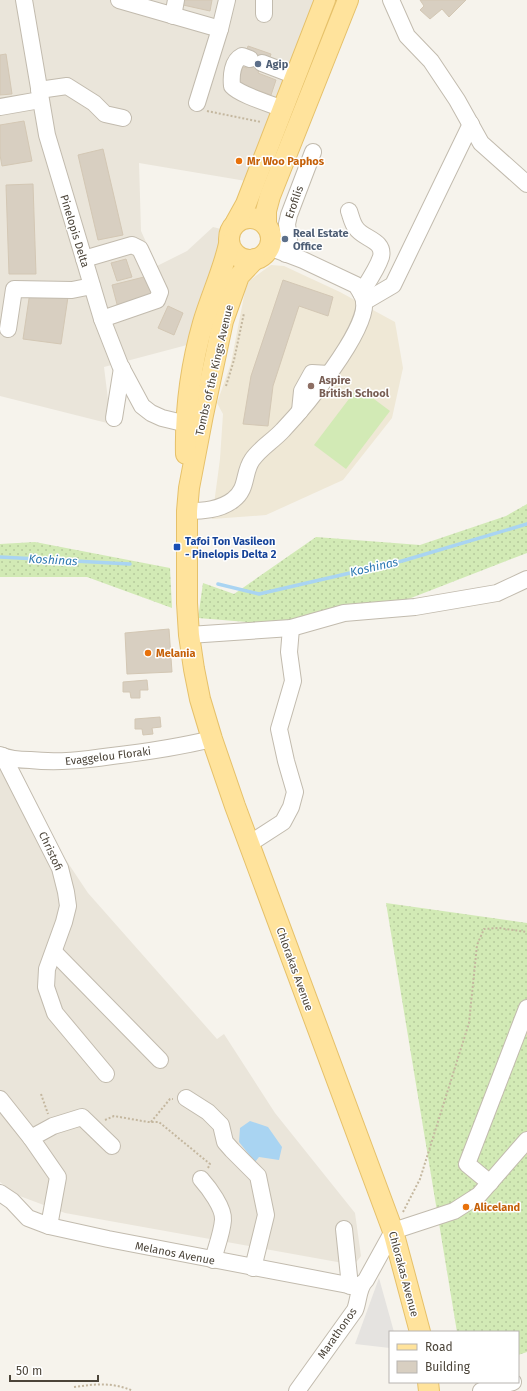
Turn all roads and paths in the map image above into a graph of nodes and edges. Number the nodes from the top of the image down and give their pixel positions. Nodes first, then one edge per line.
1 (24, 0) edge
2 (120, 0) edge
3 (176, 0) edge
4 (227, 0) edge
5 (326, 0) edge
6 (348, 0) edge
7 (391, 0) edge
8 (173, 16) junction
9 (220, 29) junction
10 (296, 76) junction
11 (40, 95) junction
12 (197, 103) joint
13 (0, 107) edge
14 (280, 117) junction
15 (123, 118) dead end
16 (471, 124) junction
17 (313, 152) dead end
18 (527, 184) edge
19 (348, 211) dead end
20 (236, 222) junction
21 (266, 225) junction
22 (229, 244) junction
23 (270, 254) junction
24 (84, 259) junction
25 (92, 286) junction
26 (363, 298) junction
27 (102, 319) junction
28 (8, 329) dead end
29 (122, 368) junction
30 (114, 418) dead end
31 (186, 424) junction
32 (189, 488) junction
33 (187, 511) junction
34 (527, 579) edge
35 (187, 603) joint
36 (291, 628) junction
37 (189, 635) junction
38 (212, 739) junction
39 (2, 756) edge
40 (249, 844) junction
41 (527, 932) edge
42 (54, 952) junction
43 (527, 1008) edge
44 (160, 1060) dead end
45 (106, 1074) dead end
46 (41, 1094) dead end
47 (186, 1098) joint
48 (0, 1099) edge
49 (151, 1122) junction
50 (53, 1126) junction
51 (92, 1126) junction
52 (31, 1138) junction
53 (527, 1140) edge
54 (112, 1146) dead end
55 (201, 1179) joint
56 (490, 1183) junction
57 (0, 1193) edge
58 (49, 1226) junction
59 (344, 1230) dead end
60 (393, 1231) junction
61 (213, 1260) junction
62 (253, 1268) junction
63 (356, 1285) junction
64 (420, 1331) edge
65 (509, 1383) edge
66 (74, 1387) dead end
67 (133, 1391) edge
68 (297, 1391) edge
69 (481, 1391) edge

1 - 11 street, Pinelopis Delta
2 - 8 street
3 - 8 street
4 - 9 street
5 - 10 main road
6 - 21 main road
7 - 16 street
8 - 9 street
9 - 12 street
10 - 14 main road
10 - 14 street
11 - 13 street
11 - 15 street
11 - 24 street, Pinelopis Delta
12 - 14 path
14 - 20 main road
16 - 18 street
16 - 26 street
17 - 23 street, Erofilis
19 - 26 street
20 - 21 main road
20 - 22 main road
21 - 23 main road
22 - 23 main road
22 - 31 main road, Tombs of the Kings Avenue
23 - 26 street
23 - 32 main road, Tombs of the Kings Avenue
24 - 25 street, Pinelopis Delta
24 - 27 street
25 - 27 street, Pinelopis Delta
25 - 28 street
26 - 33 street
27 - 29 street, Pinelopis Delta
29 - 30 street
29 - 31 street, Pinelopis Delta
31 - 32 main road, Tombs of the Kings Avenue
32 - 33 main road, Tombs of the Kings Avenue
33 - 35 main road, Tombs of the Kings Avenue
34 - 36 street
35 - 37 main road, Chlorakas Avenue
36 - 37 street
36 - 40 street
37 - 38 main road, Chlorakas Avenue
38 - 39 street, Evaggelou Floraki
38 - 40 main road, Chlorakas Avenue
39 - 42 street, Christofi
40 - 60 main road, Chlorakas Avenue
41 - 60 path
42 - 44 street
42 - 45 street, Christofi
43 - 56 street
46 - 50 path
47 - 49 path
47 - 62 street
48 - 52 street
49 - 51 path
49 - 55 path
50 - 51 street
50 - 52 street
51 - 54 street
52 - 58 street
53 - 56 street
55 - 61 street
56 - 60 street
57 - 58 street, Melanos Avenue
58 - 61 street, Melanos Avenue
59 - 63 street
60 - 63 street, Marathonos
60 - 64 main road, Chlorakas Avenue
61 - 62 street, Melanos Avenue
62 - 63 street, Melanos Avenue
63 - 68 street, Marathonos
65 - 69 street
66 - 67 path

